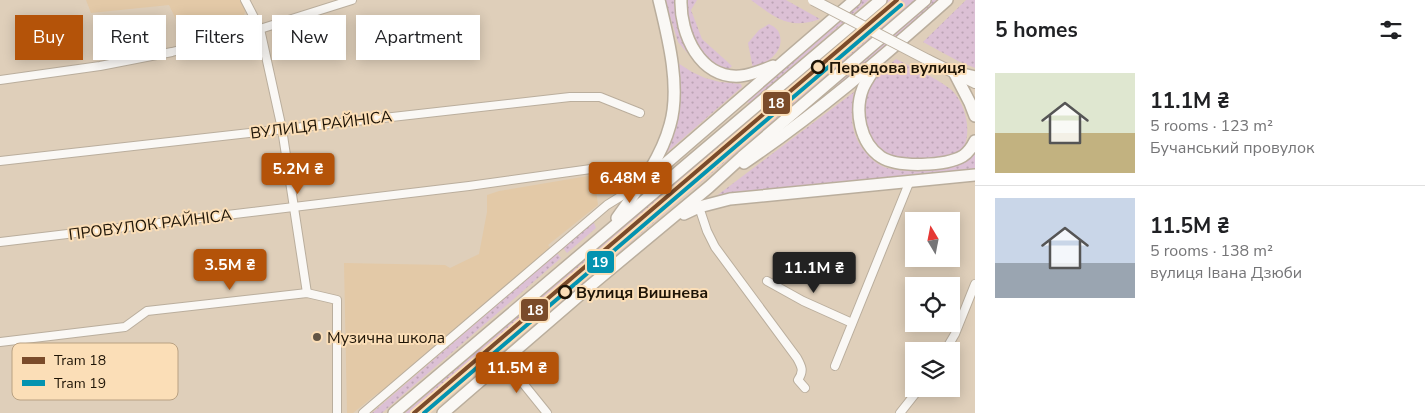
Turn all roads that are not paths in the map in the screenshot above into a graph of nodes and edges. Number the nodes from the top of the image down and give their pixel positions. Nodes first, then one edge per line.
1 (245, 0) edge
2 (352, 0) edge
3 (659, 0) edge
4 (681, 0) edge
5 (813, 0) edge
6 (855, 0) edge
7 (882, 0) edge
8 (925, 0) edge
9 (947, 0) edge
10 (253, 15) edge
11 (262, 28) edge
12 (262, 38) edge
13 (176, 51) edge
14 (878, 61) junction
15 (780, 64) junction
16 (954, 72) junction
17 (975, 77) edge
18 (0, 80) edge
19 (975, 84) edge
20 (640, 113) dead end
21 (975, 116) edge
22 (282, 128) junction
23 (723, 134) junction
24 (975, 141) edge
25 (0, 160) edge
26 (665, 164) junction
27 (598, 168) dead end
28 (975, 176) edge
29 (909, 183) junction
30 (642, 184) junction
31 (709, 187) junction
32 (294, 206) junction
33 (699, 206) junction
34 (667, 222) junction
35 (605, 233) junction
36 (0, 242) edge
37 (767, 281) dead end
38 (975, 284) edge
39 (307, 293) junction
40 (852, 323) junction
41 (0, 342) edge
42 (950, 342) edge
43 (505, 360) junction
44 (834, 366) dead end
45 (805, 388) dead end
46 (913, 397) edge
47 (338, 413) edge
48 (362, 413) edge
49 (394, 413) edge
50 (443, 413) edge
51 (547, 413) edge
52 (900, 413) edge

1 - 10 street
2 - 11 street
3 - 30 highway
4 - 15 highway
5 - 16 main road, bridge
6 - 15 highway
7 - 23 highway
8 - 31 highway
9 - 14 highway
12 - 22 street
13 - 18 street
14 - 24 highway
14 - 31 highway
15 - 26 highway
16 - 17 highway
16 - 19 main road
16 - 21 highway
20 - 22 street, ВУЛИЦЯ РАЙНІСА
22 - 25 street, ВУЛИЦЯ РАЙНІСА
22 - 32 street
23 - 26 highway
23 - 35 highway
26 - 30 highway
27 - 32 street, ПРОВУЛОК РАЙНІСА
28 - 29 highway
29 - 33 highway
29 - 40 street
30 - 35 highway
30 - 48 street
31 - 34 highway
32 - 36 street, ПРОВУЛОК РАЙНІСА
32 - 39 street
33 - 34 highway
33 - 45 street
34 - 43 highway
35 - 49 highway
37 - 40 street
38 - 42 street
39 - 41 street
39 - 47 street
40 - 44 street
43 - 50 highway
43 - 51 street
46 - 52 street

